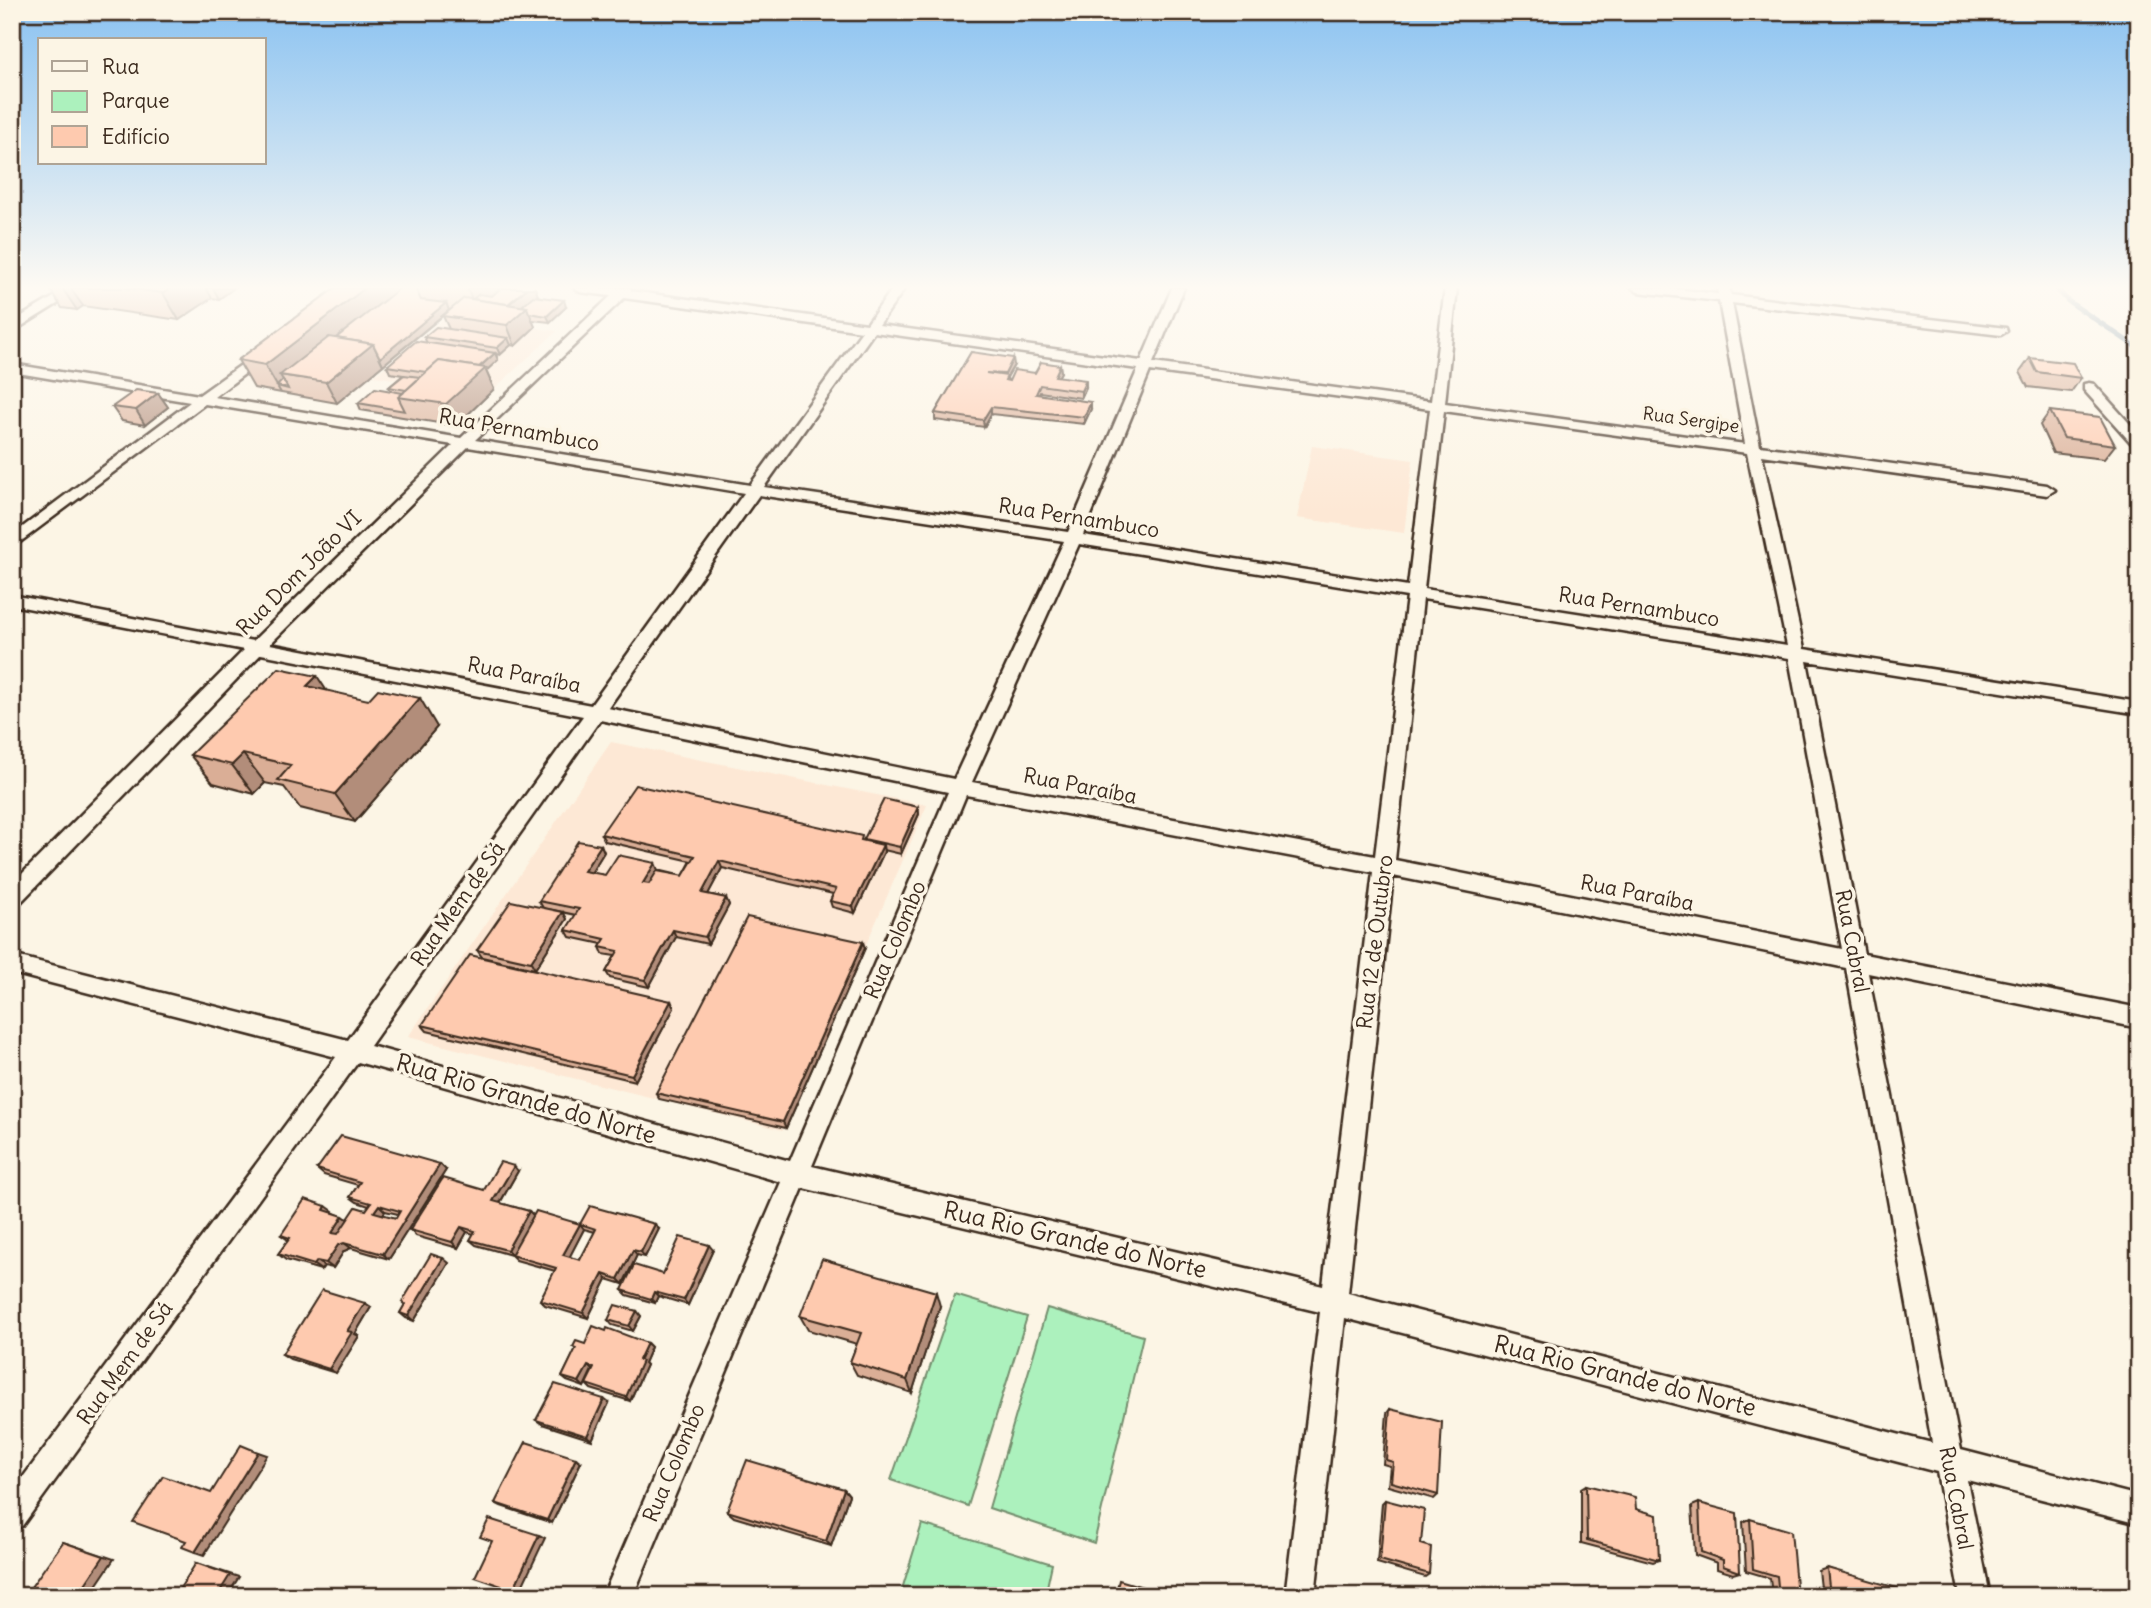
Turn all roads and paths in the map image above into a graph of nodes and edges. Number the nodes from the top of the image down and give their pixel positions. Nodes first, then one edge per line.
1 (250, 363) edge
2 (548, 363) edge
3 (844, 363) edge
4 (1140, 363) edge
5 (1442, 363) edge
6 (1737, 363) edge
7 (1147, 364) junction
8 (12, 368) edge
9 (2089, 387) dead end
10 (205, 398) junction
11 (1437, 404) junction
12 (464, 442) junction
13 (2139, 443) edge
14 (1753, 448) junction
15 (752, 490) junction
16 (2047, 490) dead end
17 (1074, 538) junction
18 (12, 543) edge
19 (1416, 593) junction
20 (12, 600) edge
21 (258, 646) junction
22 (1797, 654) junction
23 (2139, 708) edge
24 (595, 712) junction
25 (960, 787) junction
26 (1384, 866) junction
27 (12, 898) edge
28 (1855, 961) junction
29 (12, 964) edge
30 (2139, 1018) edge
31 (353, 1051) junction
32 (795, 1174) junction
33 (1334, 1302) junction
34 (1949, 1459) junction
35 (2139, 1510) edge
36 (12, 1516) edge
37 (618, 1596) edge
38 (1300, 1596) edge
39 (1975, 1596) edge

1 - 10 street
2 - 12 street, Rua Dom João VI
3 - 15 street, Rua Mem de Sá
4 - 7 street, Rua Sergipe
5 - 11 street, Rua 12 de Outubro
6 - 14 street, Rua Cabral
7 - 11 street, Rua Sergipe
7 - 17 street, Rua Colombo
8 - 10 street, Rua Pernambuco
9 - 13 street
10 - 12 street, Rua Pernambuco
10 - 18 street
11 - 14 street, Rua Sergipe
11 - 19 street, Rua 12 de Outubro
12 - 15 street, Rua Pernambuco
12 - 21 street, Rua Dom João VI
14 - 16 street, Rua Sergipe
14 - 22 street, Rua Cabral
15 - 17 street, Rua Pernambuco
15 - 24 street, Rua Mem de Sá
17 - 19 street, Rua Pernambuco
17 - 25 street, Rua Colombo
19 - 22 street, Rua Pernambuco
19 - 26 street, Rua 12 de Outubro
20 - 21 street, Rua Paraíba
21 - 24 street, Rua Paraíba
21 - 27 street, Rua Dom João VI
22 - 23 street, Rua Pernambuco
22 - 28 street, Rua Cabral
24 - 25 street, Rua Paraíba
24 - 31 street, Rua Mem de Sá
25 - 26 street, Rua Paraíba
25 - 32 street, Rua Colombo
26 - 28 street, Rua Paraíba
26 - 33 street, Rua 12 de Outubro
28 - 30 street, Rua Paraíba
28 - 34 street, Rua Cabral
29 - 31 street, Rua Rio Grande do Norte
31 - 32 street, Rua Rio Grande do Norte
31 - 36 street, Rua Mem de Sá
32 - 33 street, Rua Rio Grande do Norte
32 - 37 street, Rua Colombo
33 - 34 street, Rua Rio Grande do Norte
33 - 38 street, Rua 12 de Outubro
34 - 35 street, Rua Rio Grande do Norte
34 - 39 street, Rua Cabral

